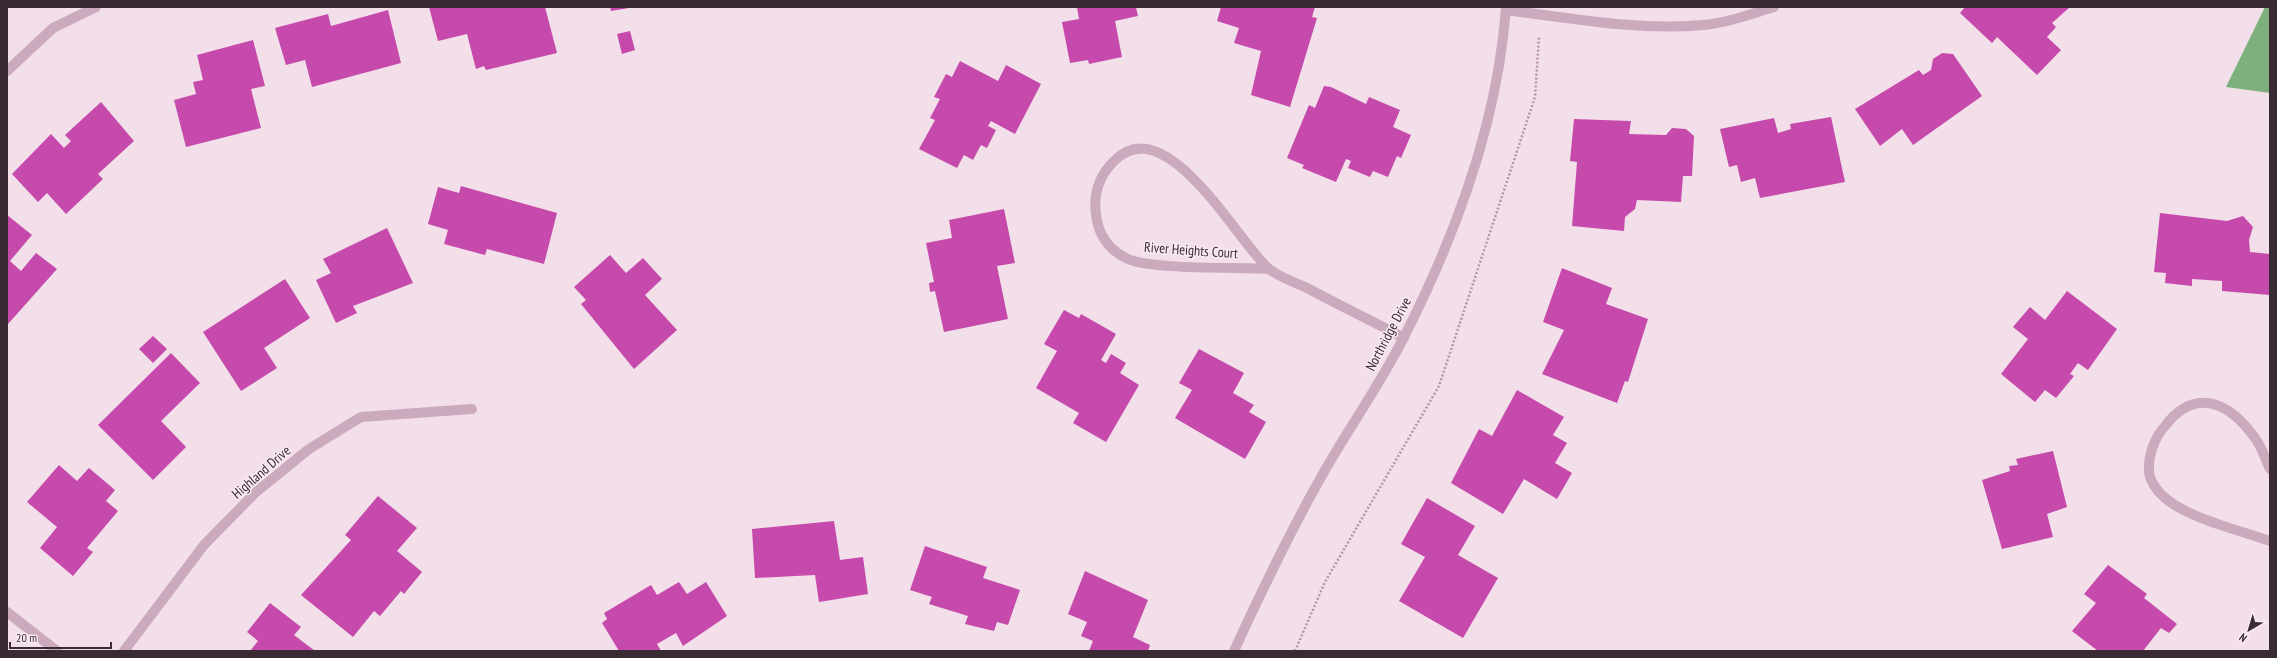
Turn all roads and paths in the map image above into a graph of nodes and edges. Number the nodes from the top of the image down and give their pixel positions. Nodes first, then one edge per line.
1 (96, 7) edge
2 (1774, 7) edge
3 (1506, 9) edge
4 (1540, 14) junction
5 (7, 70) edge
6 (1268, 268) junction
7 (1404, 338) junction
8 (472, 409) dead end
9 (2270, 469) edge
10 (2270, 541) edge
11 (7, 612) edge
12 (57, 651) edge
13 (124, 651) edge
14 (1234, 651) edge
15 (1295, 651) edge

1 - 5 street
2 - 4 street
3 - 4 street
3 - 7 street, Northridge Drive
4 - 15 path
6 - 6 street, River Heights Court
6 - 7 street, River Heights Court
7 - 14 street, Northridge Drive
8 - 13 street, Highland Drive
9 - 10 street
11 - 12 street

